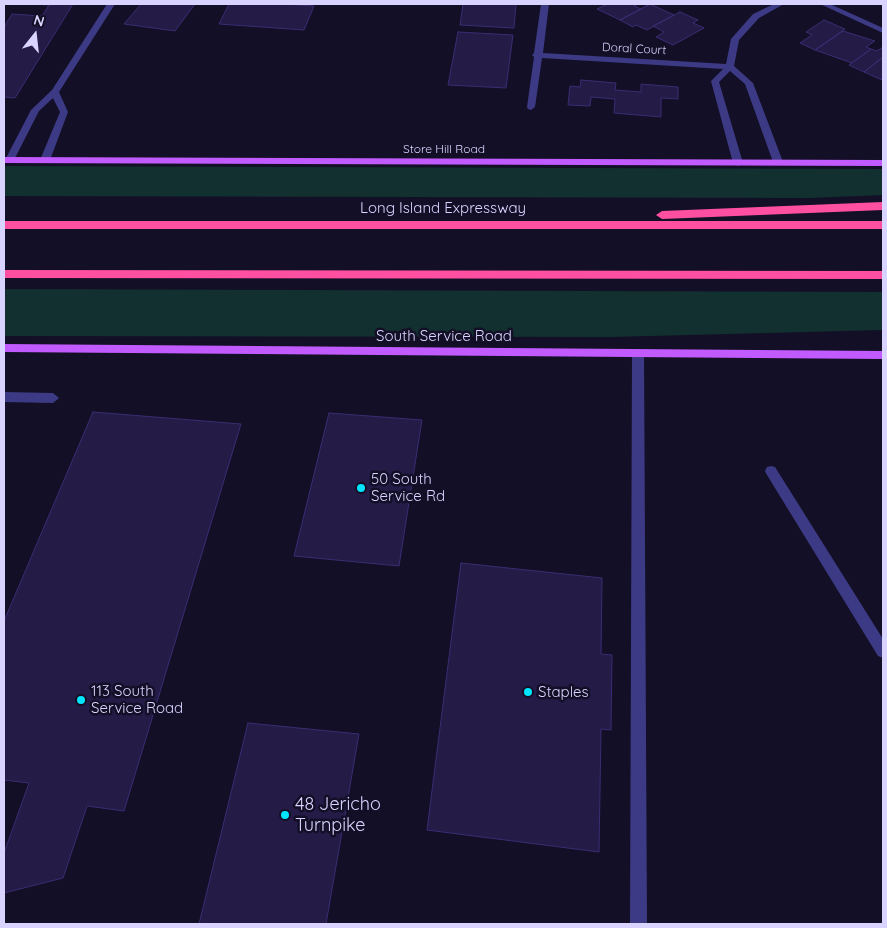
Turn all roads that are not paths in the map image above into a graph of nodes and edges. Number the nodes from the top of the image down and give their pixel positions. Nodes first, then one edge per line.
1 (111, 4) edge
2 (545, 4) edge
3 (780, 4) edge
4 (824, 4) edge
5 (883, 31) edge
6 (536, 55) junction
7 (730, 67) junction
8 (55, 92) junction
9 (531, 107) dead end
10 (7, 160) edge
11 (45, 160) junction
12 (778, 162) junction
13 (738, 163) junction
14 (883, 163) edge
15 (883, 206) edge
16 (440, 224) junction
17 (4, 225) edge
18 (883, 225) edge
19 (4, 274) edge
20 (883, 276) edge
21 (4, 348) edge
22 (638, 353) junction
23 (883, 354) edge
24 (4, 397) edge
25 (53, 398) dead end
26 (771, 471) dead end
27 (883, 650) edge
28 (639, 924) edge

1 - 8 street
2 - 6 street
3 - 7 street
4 - 5 street
6 - 7 street, Doral Court
6 - 9 street
7 - 12 street
7 - 13 street
8 - 10 street
8 - 11 street
10 - 11 main road, Store Hill Road
11 - 13 main road, Store Hill Road
12 - 13 main road, Store Hill Road
12 - 14 main road, Store Hill Road
15 - 16 highway
16 - 17 highway, Long Island Expressway
16 - 18 highway, Long Island Expressway
19 - 20 highway
21 - 22 main road, South Service Road
22 - 23 main road, South Service Road
22 - 28 street
24 - 25 street
26 - 27 street

